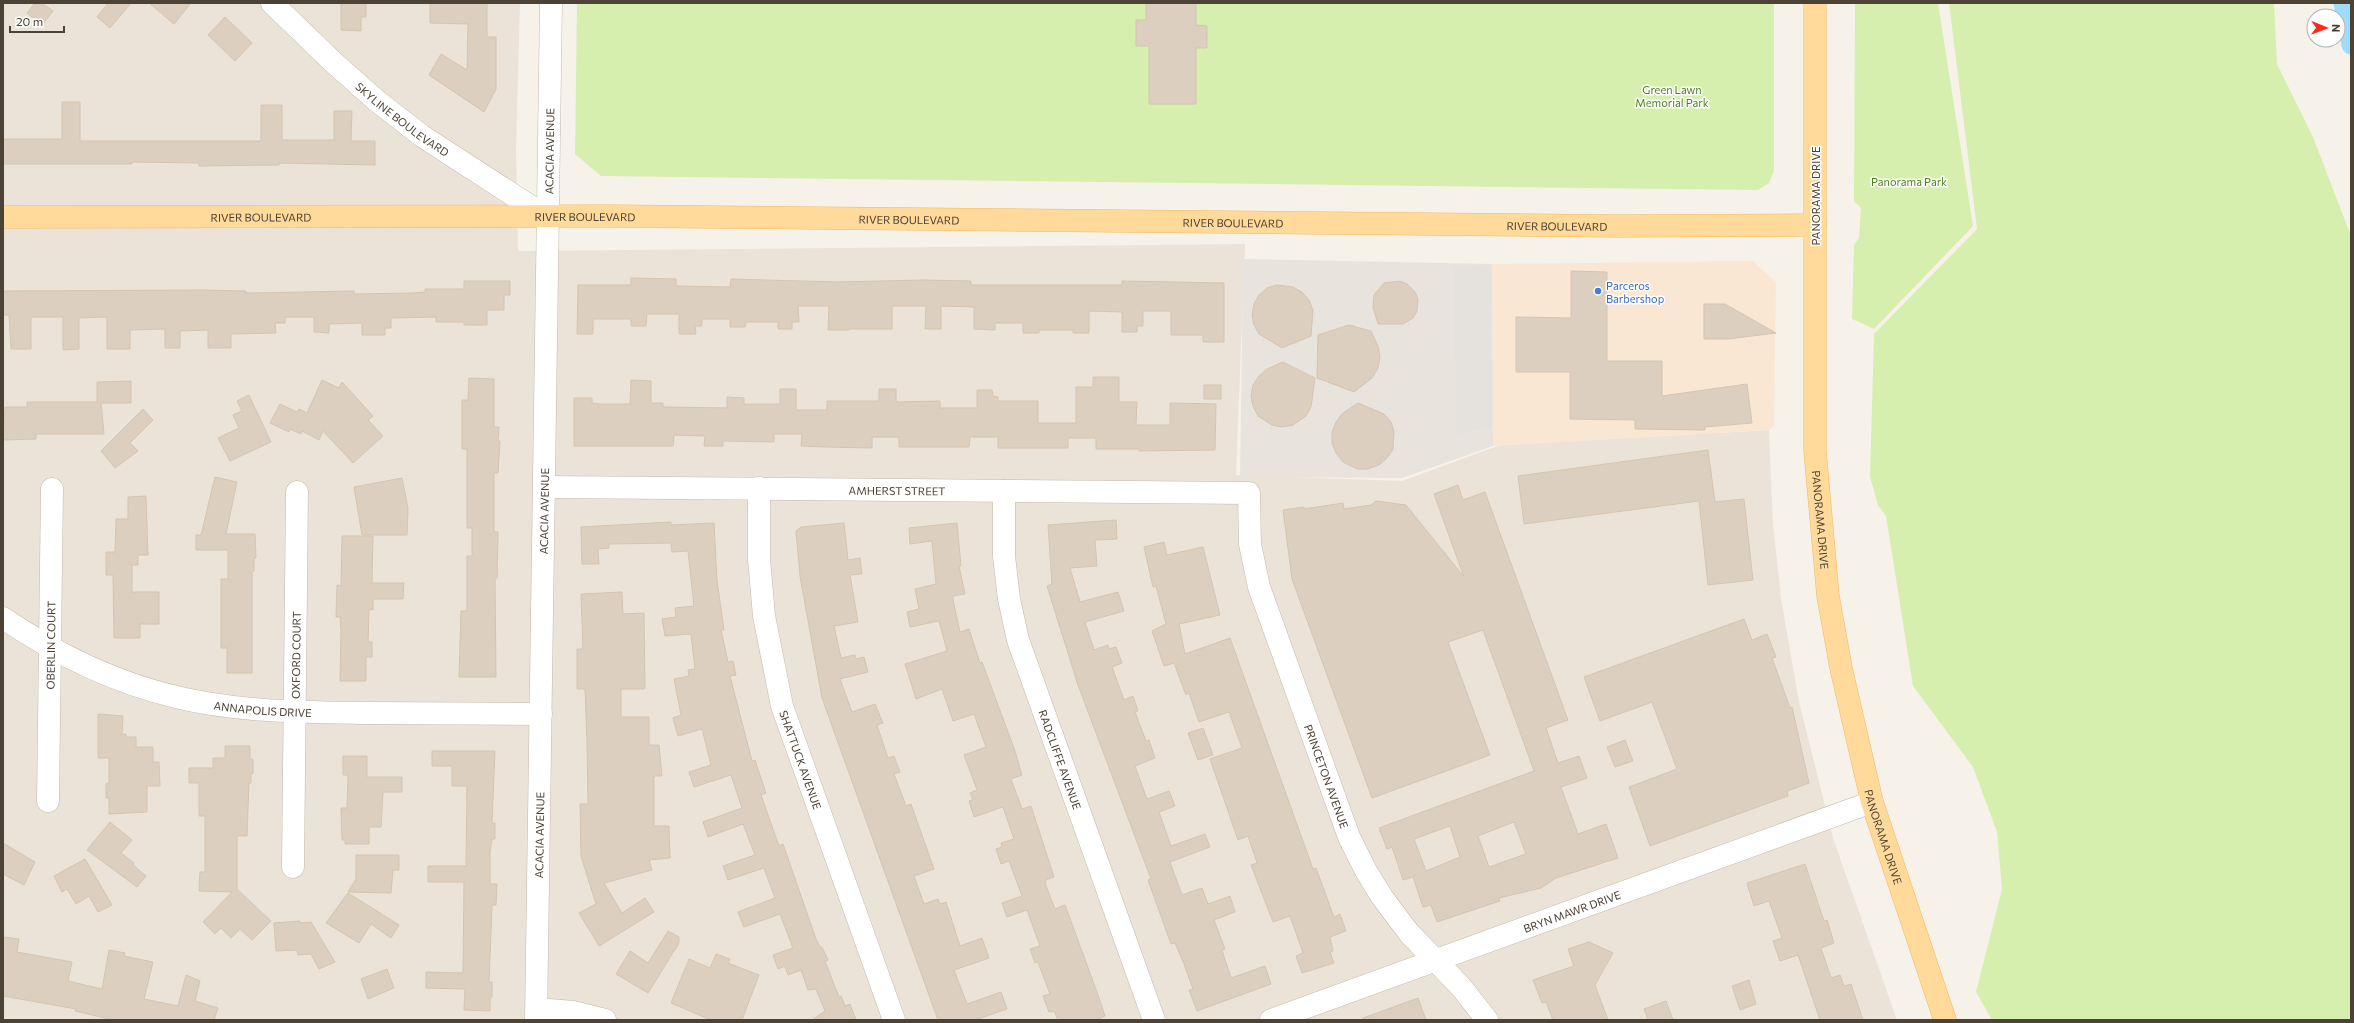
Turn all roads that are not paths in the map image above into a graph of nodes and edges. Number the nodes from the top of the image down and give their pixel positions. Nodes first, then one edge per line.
1 (272, 3) edge
2 (280, 3) edge
3 (551, 3) edge
4 (1815, 3) edge
5 (295, 24) junction
6 (3, 217) edge
7 (547, 217) junction
8 (1815, 225) junction
9 (544, 487) junction
10 (759, 488) junction
11 (52, 489) dead end
12 (1004, 491) junction
13 (297, 492) dead end
14 (1249, 493) joint
15 (3, 618) edge
16 (50, 648) junction
17 (295, 712) junction
18 (541, 714) junction
19 (48, 801) dead end
20 (1872, 802) junction
21 (293, 866) dead end
22 (1436, 960) junction
23 (537, 1014) edge
24 (605, 1020) edge
25 (894, 1020) edge
26 (1154, 1020) edge
27 (1271, 1020) edge
28 (1487, 1020) edge
29 (1945, 1020) edge

1 - 5 street, SKYLINE BOULEVARD
2 - 5 street
3 - 7 street, ACACIA AVENUE
4 - 8 main road, PANORAMA DRIVE
5 - 7 street, SKYLINE BOULEVARD
6 - 7 main road, RIVER BOULEVARD
7 - 8 main road, RIVER BOULEVARD
7 - 9 street, ACACIA AVENUE
8 - 20 main road, PANORAMA DRIVE
9 - 10 street, AMHERST STREET
9 - 18 street, ACACIA AVENUE
10 - 12 street, AMHERST STREET
10 - 25 street, SHATTUCK AVENUE
11 - 16 street, OBERLIN COURT
12 - 14 street, AMHERST STREET
12 - 26 street, RADCLIFFE AVENUE
13 - 17 street, OXFORD COURT
14 - 22 street, PRINCETON AVENUE
15 - 16 street, ANNAPOLIS DRIVE
16 - 17 street, ANNAPOLIS DRIVE
16 - 19 street, OBERLIN COURT
17 - 18 street, ANNAPOLIS DRIVE
17 - 21 street, OXFORD COURT
18 - 23 street, ACACIA AVENUE
20 - 22 street, BRYN MAWR DRIVE
20 - 29 main road, PANORAMA DRIVE
22 - 27 street, BRYN MAWR DRIVE
22 - 28 street, PRINCETON AVENUE
23 - 24 street

